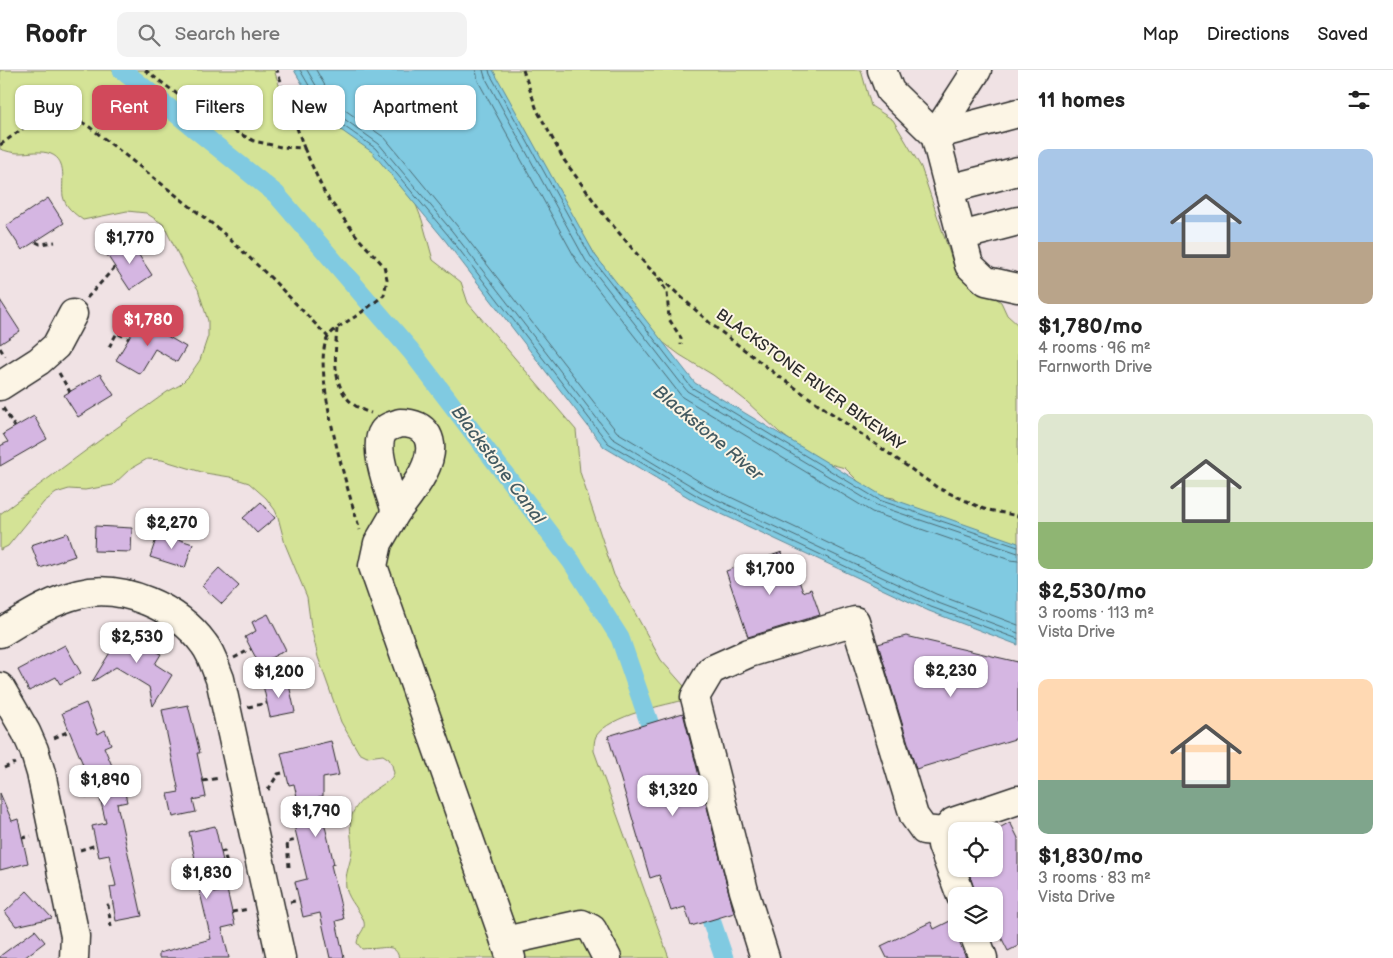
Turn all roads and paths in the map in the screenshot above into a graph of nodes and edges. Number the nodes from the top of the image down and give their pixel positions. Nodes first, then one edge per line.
1 (145, 70) edge
2 (277, 70) edge
3 (523, 70) edge
4 (882, 70) edge
5 (977, 70) edge
6 (1018, 112) edge
7 (935, 135) junction
8 (0, 145) edge
9 (304, 148) junction
10 (1018, 171) edge
11 (949, 189) junction
12 (1018, 222) edge
13 (961, 236) junction
14 (36, 242) dead end
15 (55, 242) dead end
16 (115, 267) dead end
17 (1018, 270) edge
18 (655, 273) junction
19 (986, 281) junction
20 (1018, 288) edge
21 (73, 314) joint
22 (337, 328) junction
23 (328, 337) junction
24 (129, 339) dead end
25 (681, 345) dead end
26 (109, 347) dead end
27 (0, 386) edge
28 (0, 402) edge
29 (14, 427) dead end
30 (384, 430) junction
31 (396, 512) junction
32 (1018, 516) edge
33 (361, 532) dead end
34 (0, 633) edge
35 (0, 687) edge
36 (286, 772) dead end
37 (265, 794) dead end
38 (1018, 800) edge
39 (944, 832) junction
40 (297, 840) dead end
41 (221, 852) dead end
42 (227, 865) dead end
43 (289, 867) dead end
44 (958, 887) edge
45 (113, 904) dead end
46 (112, 927) dead end
47 (977, 942) edge
48 (508, 949) edge
49 (74, 958) edge
50 (280, 958) edge
51 (607, 958) edge
52 (764, 958) edge
53 (983, 958) edge

1 - 9 path
2 - 9 path
3 - 18 path, BLACKSTONE RIVER BIKEWAY
4 - 7 street
5 - 7 street
6 - 7 street
7 - 11 street
8 - 23 path
9 - 22 path
10 - 11 street
11 - 13 street
12 - 13 street
13 - 19 street
14 - 15 path
16 - 21 path
17 - 19 street
18 - 25 path
18 - 32 path, BLACKSTONE RIVER BIKEWAY
19 - 20 street
21 - 27 street
22 - 23 path
22 - 30 path
23 - 33 path
24 - 26 path
28 - 29 path
30 - 31 street
30 - 31 street
31 - 48 street
34 - 50 street
35 - 49 street
36 - 37 path
38 - 39 street
39 - 44 street
39 - 52 street
40 - 43 path
41 - 42 path
45 - 46 path
47 - 53 street
48 - 51 street

